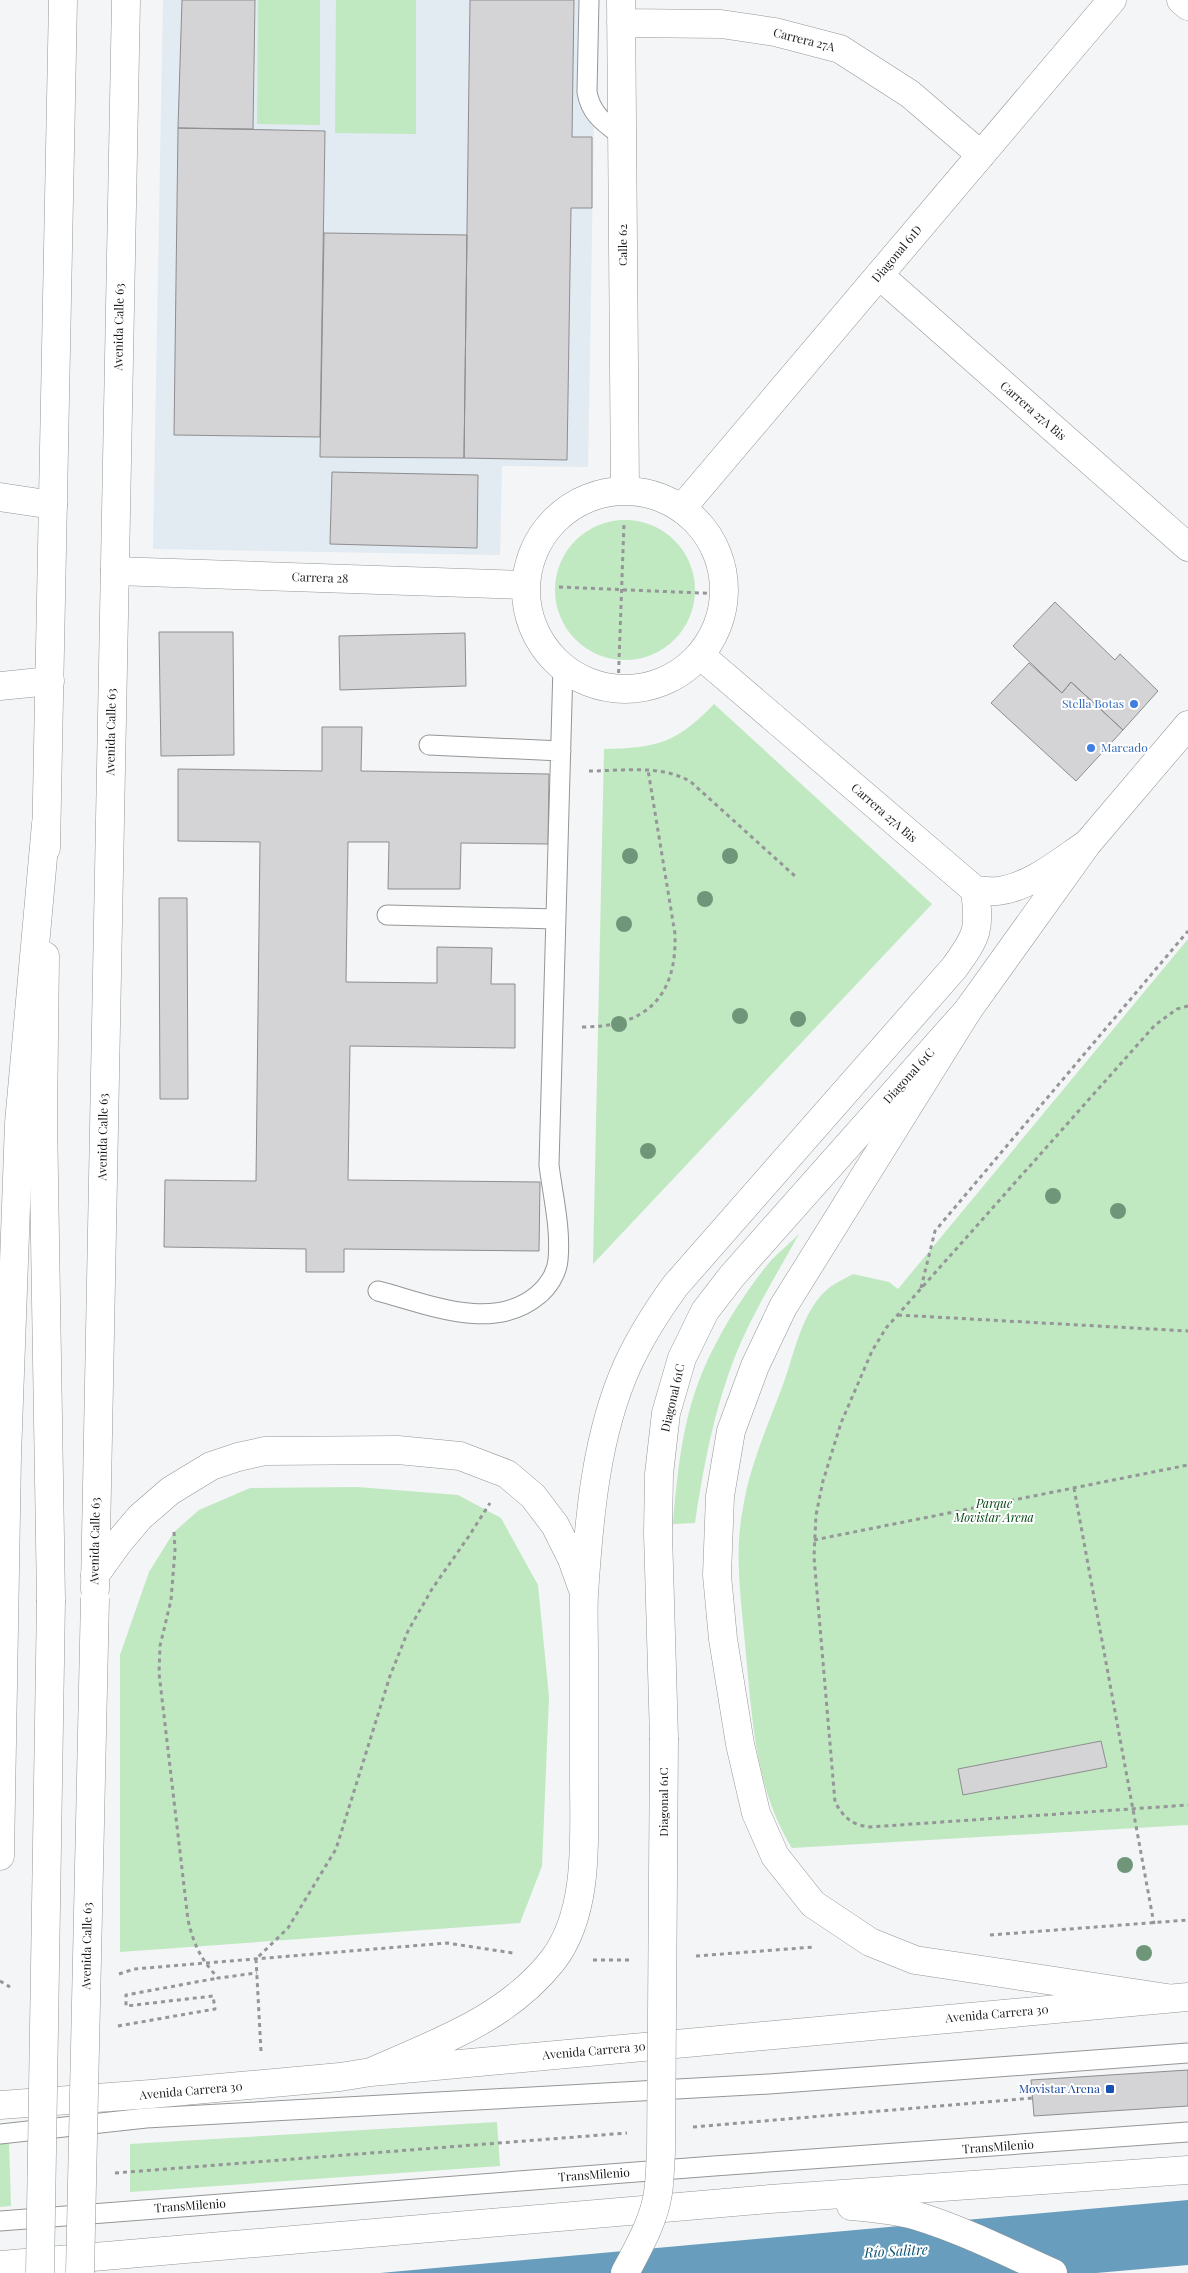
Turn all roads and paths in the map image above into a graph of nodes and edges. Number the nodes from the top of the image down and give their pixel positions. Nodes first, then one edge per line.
1 (63, 0) edge
2 (126, 0) edge
3 (589, 0) edge
4 (1112, 0) edge
5 (1181, 0) edge
6 (1188, 6) edge
7 (621, 12) edge
8 (622, 136) junction
9 (981, 156) junction
10 (879, 275) junction
11 (625, 490) junction
12 (0, 497) edge
13 (53, 505) junction
14 (682, 508) junction
15 (1188, 547) edge
16 (114, 571) junction
17 (526, 585) junction
18 (622, 590) junction
19 (724, 594) junction
20 (700, 655) junction
21 (563, 667) junction
22 (50, 681) junction
23 (0, 686) edge
24 (618, 689) junction
25 (1188, 726) edge
26 (429, 745) dead end
27 (561, 751) junction
28 (648, 770) junction
29 (560, 772) junction
30 (46, 824) junction
31 (1087, 844) junction
32 (796, 877) dead end
33 (975, 890) junction
34 (387, 915) dead end
35 (556, 919) junction
36 (1188, 931) edge
37 (1188, 1006) edge
38 (968, 1010) junction
39 (553, 1027) junction
40 (921, 1288) junction
41 (378, 1290) dead end
42 (898, 1315) junction
43 (1188, 1331) edge
44 (3, 1456) edge
45 (1188, 1465) edge
46 (507, 1474) junction
47 (1074, 1488) junction
48 (170, 1491) junction
49 (814, 1540) junction
50 (95, 1586) junction
51 (584, 1595) junction
52 (1188, 1806) edge
53 (1132, 1809) junction
54 (0, 1856) edge
55 (1154, 1924) dead end
56 (257, 1973) junction
57 (218, 1978) junction
58 (1177, 1998) edge
59 (110, 2028) dead end
60 (1188, 2053) edge
61 (371, 2072) junction
62 (263, 2084) junction
63 (1033, 2098) dead end
64 (0, 2105) edge
65 (687, 2128) dead end
66 (1188, 2132) edge
67 (627, 2133) dead end
68 (0, 2134) edge
69 (1188, 2170) edge
70 (107, 2173) dead end
71 (770, 2199) junction
72 (0, 2221) edge
73 (0, 2265) edge
74 (40, 2273) edge
75 (80, 2273) edge
76 (624, 2273) edge
77 (1052, 2273) edge

1 - 13 main road
2 - 16 main road, Avenida Calle 63
3 - 8 lane
4 - 9 main road, Diagonal 61D
5 - 6 main road
7 - 8 main road, Calle 62
7 - 9 main road, Carrera 27A
8 - 11 main road, Calle 62
9 - 10 main road, Diagonal 61D
10 - 14 main road, Diagonal 61D
10 - 15 main road, Carrera 27A Bis
11 - 14 main road
11 - 17 main road
11 - 18 path
12 - 13 main road
13 - 22 main road
14 - 19 main road
16 - 17 main road, Carrera 28
16 - 50 main road, Avenida Calle 63
17 - 18 path
17 - 21 main road
18 - 19 path
18 - 24 path
19 - 20 main road
20 - 24 main road
20 - 33 main road, Carrera 27A Bis
21 - 24 main road
21 - 27 lane
22 - 23 main road
22 - 30 main road
25 - 31 main road, Diagonal 61C
26 - 27 lane
27 - 29 lane
28 - 29 path
28 - 32 path
28 - 39 path
29 - 35 lane
30 - 44 main road
30 - 74 main road, bridge
31 - 33 main road
31 - 38 main road, Diagonal 61C
33 - 51 main road
34 - 35 lane
35 - 39 lane
36 - 40 path
37 - 40 path
38 - 58 main road
38 - 76 main road, Diagonal 61C, bridge
39 - 41 lane
40 - 42 path
42 - 43 path
42 - 49 path
44 - 54 main road
45 - 47 path
46 - 48 main road
46 - 51 main road
46 - 56 path
47 - 49 path
47 - 53 path
48 - 50 main road
48 - 57 path
49 - 53 path
50 - 75 main road, Avenida Calle 63, bridge
51 - 61 main road
52 - 53 path
53 - 55 path
56 - 57 path
56 - 62 path
57 - 59 path, bridge
58 - 61 main road, Avenida Carrera 30
60 - 68 lane
61 - 62 main road, Avenida Carrera 30
62 - 64 main road, Avenida Carrera 30
63 - 65 path
66 - 72 lane, TransMilenio
67 - 70 path
69 - 71 main road
71 - 73 main road
71 - 77 main road

